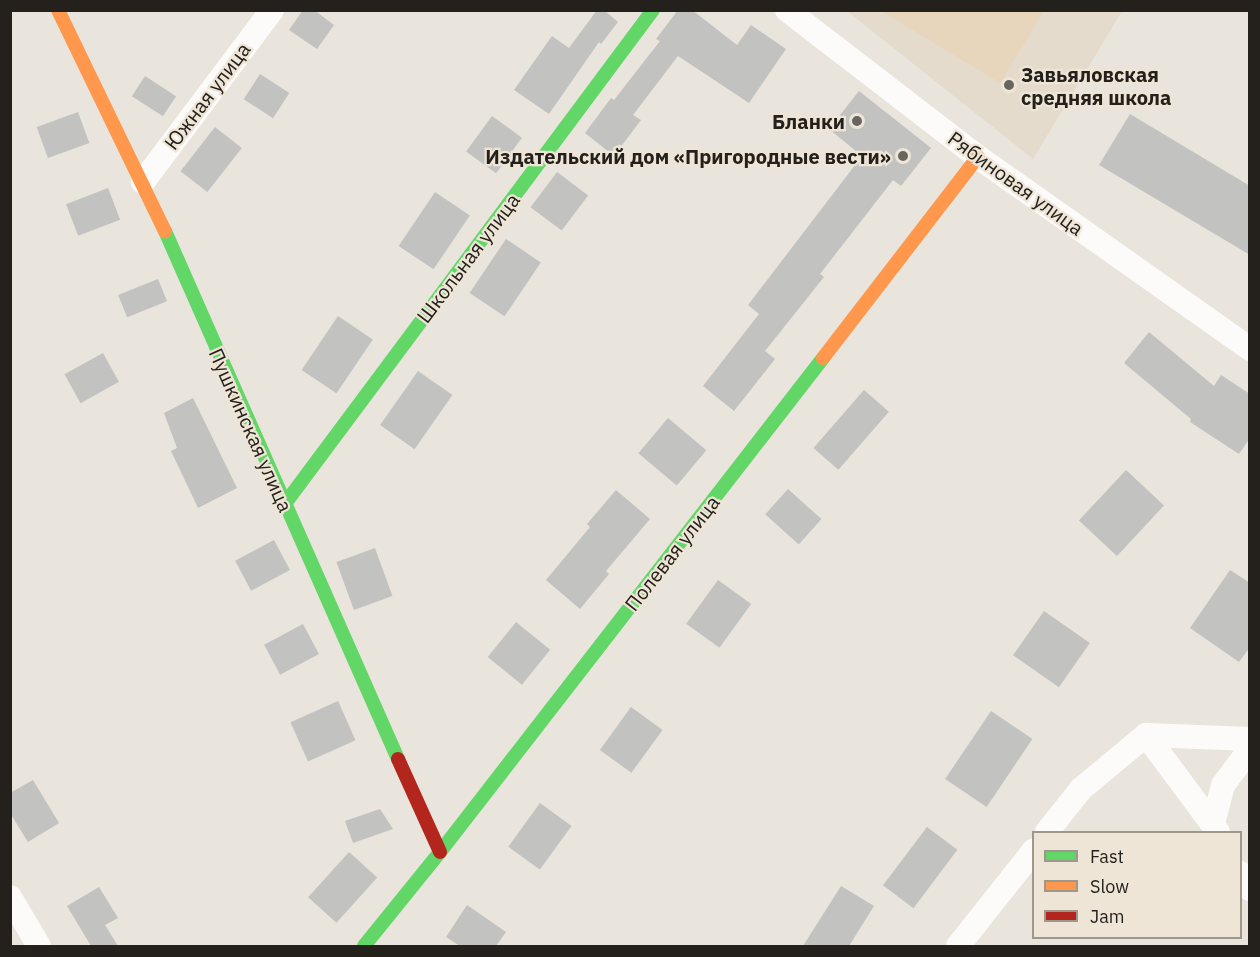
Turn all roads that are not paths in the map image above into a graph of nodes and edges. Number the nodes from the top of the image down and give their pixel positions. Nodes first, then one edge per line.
1 (58, 10) edge
2 (272, 10) edge
3 (653, 10) edge
4 (787, 10) edge
5 (978, 157) junction
6 (143, 182) junction
7 (1250, 349) edge
8 (284, 505) junction
9 (1146, 735) junction
10 (1250, 739) edge
11 (1250, 749) edge
12 (1215, 828) edge
13 (1048, 831) edge
14 (440, 852) junction
15 (1032, 853) edge
16 (1242, 876) edge
17 (1250, 889) edge
18 (10, 897) edge
19 (39, 946) edge
20 (364, 946) edge
21 (958, 946) edge

1 - 6 street, Пушкинская улица
2 - 6 street, Южная улица
3 - 8 street, Школьная улица
4 - 5 street, Рябиновая улица
5 - 7 street, Рябиновая улица
5 - 14 street, Полевая улица
6 - 8 street, Пушкинская улица
8 - 14 street, Пушкинская улица
9 - 10 street
9 - 12 street
9 - 13 street
11 - 12 street
14 - 20 street, Полевая улица
15 - 21 street
16 - 17 street
18 - 19 street

